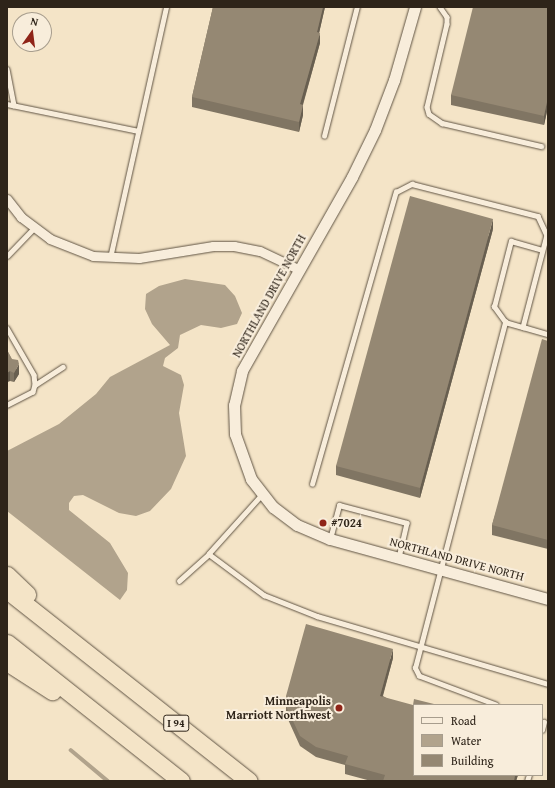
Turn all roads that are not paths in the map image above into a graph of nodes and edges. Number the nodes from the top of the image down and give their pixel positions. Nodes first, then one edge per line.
1 (166, 7) edge
2 (357, 7) edge
3 (413, 7) edge
4 (440, 7) edge
5 (7, 69) edge
6 (7, 104) edge
7 (14, 105) junction
8 (138, 131) junction
9 (324, 136) dead end
10 (541, 146) dead end
11 (7, 199) edge
12 (34, 228) junction
13 (542, 250) junction
14 (7, 256) edge
15 (110, 258) junction
16 (298, 269) junction
17 (505, 322) junction
18 (523, 327) junction
19 (7, 328) edge
20 (548, 334) edge
21 (64, 366) dead end
22 (35, 385) junction
23 (7, 405) edge
24 (312, 484) dead end
25 (263, 494) junction
26 (330, 539) junction
27 (209, 554) junction
28 (399, 557) junction
29 (441, 568) junction
30 (7, 575) edge
31 (179, 581) dead end
32 (7, 590) edge
33 (548, 599) edge
34 (7, 643) edge
35 (421, 647) junction
36 (7, 662) edge
37 (102, 666) junction
38 (548, 684) edge
39 (493, 704) edge
40 (133, 742) junction
41 (181, 781) edge
42 (249, 781) edge

1 - 8 lane
2 - 9 lane
3 - 16 street, NORTHLAND DRIVE NORTH
4 - 10 lane
5 - 7 lane
6 - 7 lane
7 - 8 lane
8 - 15 lane
11 - 12 street
12 - 14 lane
12 - 15 street
13 - 17 lane
13 - 18 lane
13 - 24 lane
15 - 16 street
16 - 25 street, NORTHLAND DRIVE NORTH
17 - 18 lane
17 - 29 lane
18 - 20 lane
19 - 22 lane
21 - 22 lane
22 - 23 lane
25 - 26 street, NORTHLAND DRIVE NORTH
25 - 27 lane
26 - 28 street, NORTHLAND DRIVE NORTH
26 - 28 lane
27 - 31 lane
27 - 35 lane
28 - 29 street, NORTHLAND DRIVE NORTH
29 - 33 street, NORTHLAND DRIVE NORTH
29 - 35 lane
30 - 37 highway
32 - 37 highway, I 94
34 - 40 highway
35 - 38 lane
35 - 39 lane
36 - 40 highway
37 - 42 highway, I 94
40 - 41 highway

